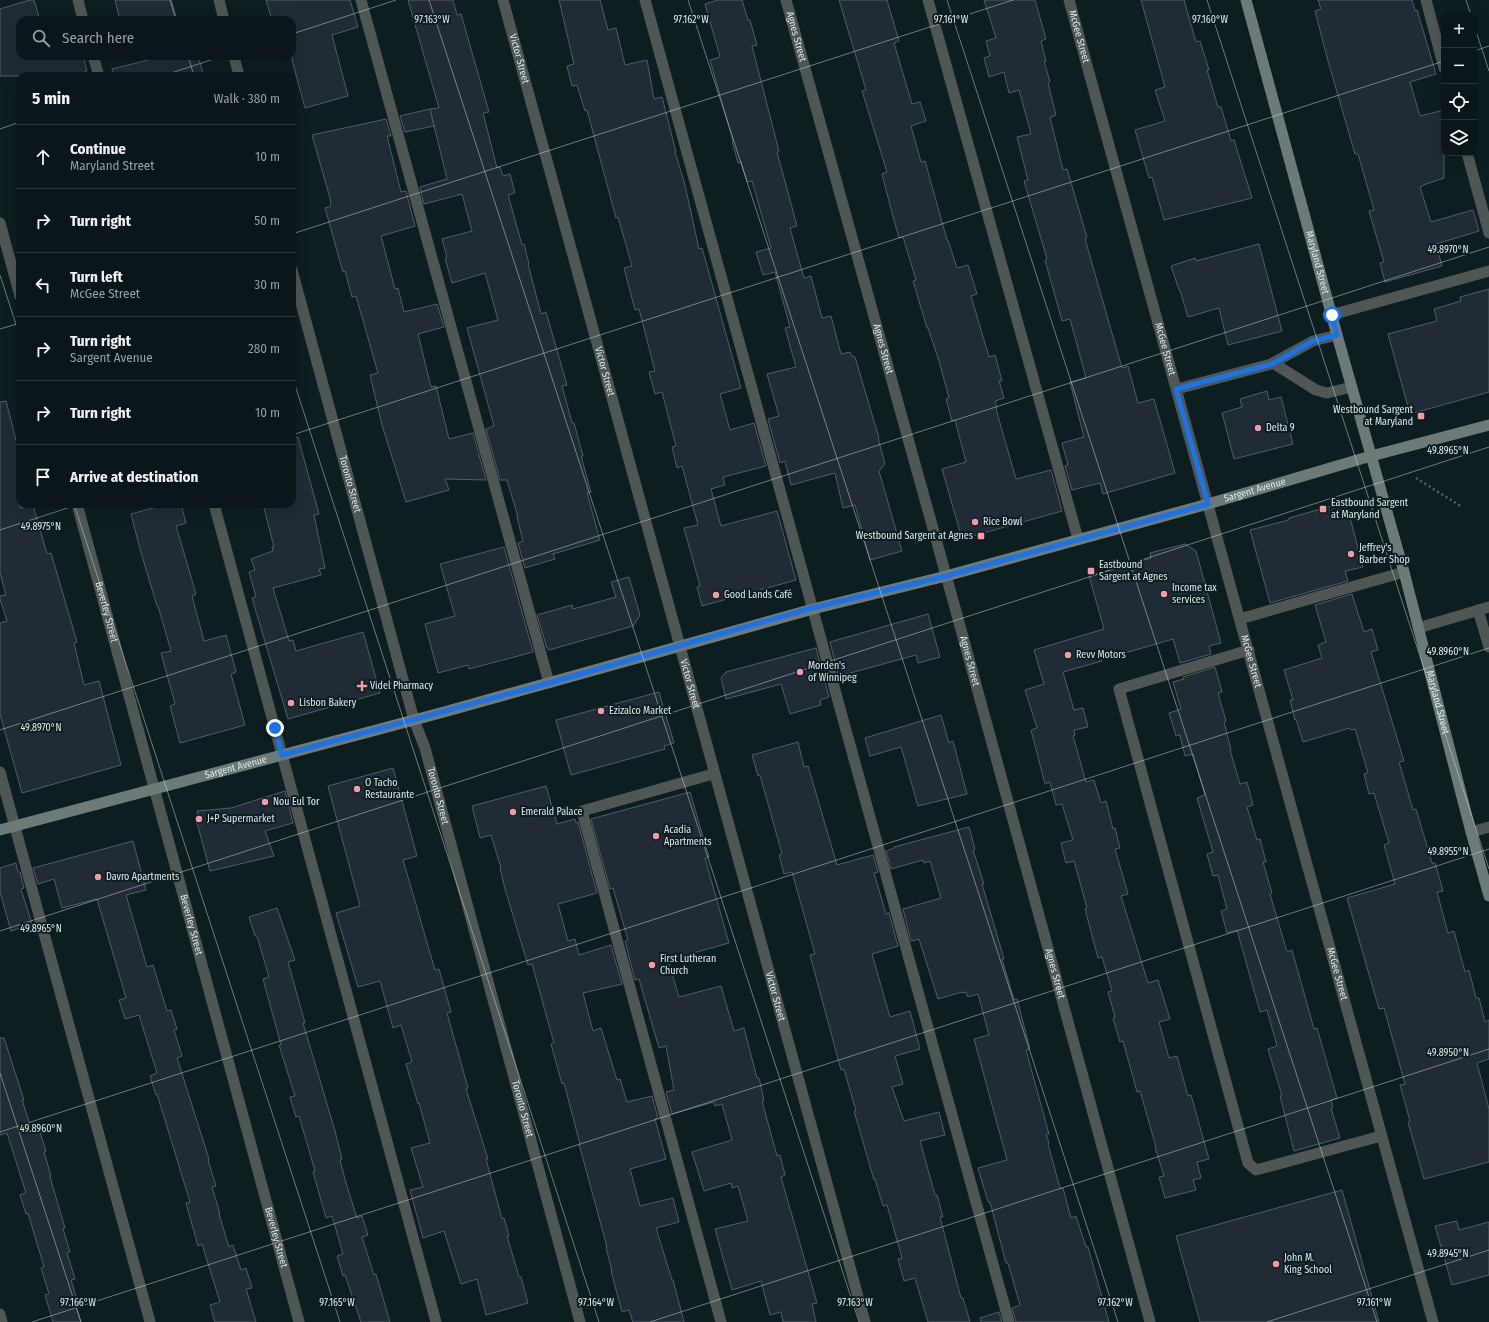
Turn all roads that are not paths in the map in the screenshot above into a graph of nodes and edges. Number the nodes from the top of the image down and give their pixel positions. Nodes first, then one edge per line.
1 (78, 0) edge
2 (219, 0) edge
3 (362, 0) edge
4 (502, 0) edge
5 (645, 0) edge
6 (786, 0) edge
7 (928, 0) edge
8 (1069, 0) edge
9 (1246, 0) edge
10 (1426, 0) edge
11 (82, 16) edge
12 (223, 16) edge
13 (1441, 57) edge
14 (94, 60) edge
15 (235, 60) edge
16 (98, 72) edge
17 (238, 72) edge
18 (1468, 156) edge
19 (0, 223) edge
20 (1489, 233) edge
21 (1489, 271) edge
22 (16, 281) edge
23 (296, 285) edge
24 (1332, 315) junction
25 (1337, 335) junction
26 (1273, 363) junction
27 (1352, 387) junction
28 (1176, 389) junction
29 (1489, 425) edge
30 (1372, 456) junction
31 (1208, 504) junction
32 (77, 508) edge
33 (215, 508) edge
34 (1078, 539) junction
35 (1404, 572) junction
36 (946, 576) junction
37 (812, 608) junction
38 (1484, 609) edge
39 (1240, 619) junction
40 (1418, 628) junction
41 (680, 647) junction
42 (1489, 647) edge
43 (1249, 650) junction
44 (549, 683) junction
45 (414, 720) junction
46 (282, 755) junction
47 (0, 772) edge
48 (714, 774) junction
49 (154, 789) junction
50 (15, 826) junction
51 (1489, 826) edge
52 (0, 830) edge
53 (1471, 832) junction
54 (1489, 896) edge
55 (1380, 1136) junction
56 (0, 1314) edge
57 (2, 1322) edge
58 (150, 1322) edge
59 (299, 1322) edge
60 (436, 1322) edge
61 (580, 1322) edge
62 (722, 1322) edge
63 (865, 1322) edge
64 (1009, 1322) edge
65 (1150, 1322) edge
66 (1433, 1322) edge

1 - 11 street
2 - 12 street
3 - 44 street
4 - 41 street, Victor Street
5 - 37 street
6 - 36 street, Agnes Street
7 - 34 street
8 - 28 street, McGee Street
9 - 24 main road, Maryland Street
10 - 13 street
14 - 16 street
15 - 17 street
18 - 20 street
19 - 22 street
21 - 24 street
23 - 45 street, Toronto Street
24 - 25 main road, Maryland Street
25 - 26 street
25 - 27 main road, Maryland Street
26 - 27 street
26 - 28 street
27 - 30 main road, Maryland Street
28 - 31 street, McGee Street
29 - 30 main road, Sargent Avenue
30 - 31 main road, Sargent Avenue
30 - 35 main road, Maryland Street
31 - 34 main road, Sargent Avenue
31 - 39 street, McGee Street
32 - 49 street, Beverley Street
33 - 46 street
34 - 36 main road, Sargent Avenue
35 - 39 street
35 - 40 main road, Maryland Street
36 - 37 main road, Sargent Avenue
36 - 65 street, Agnes Street
37 - 41 main road, Sargent Avenue
37 - 64 street
38 - 40 street
38 - 42 street
39 - 43 street, McGee Street
40 - 53 main road, Maryland Street
41 - 44 main road, Sargent Avenue
41 - 48 street, Victor Street
43 - 55 street, McGee Street
43 - 55 street
44 - 45 main road, Sargent Avenue
45 - 46 main road, Sargent Avenue
45 - 61 street, Toronto Street
46 - 49 main road, Sargent Avenue
46 - 60 street
47 - 50 street
48 - 62 street
48 - 63 street, Victor Street
49 - 50 main road, Sargent Avenue
49 - 59 street, Beverley Street
50 - 52 main road, Sargent Avenue
50 - 58 street
51 - 53 street
53 - 54 main road, Maryland Street
55 - 66 street, McGee Street
56 - 57 street

